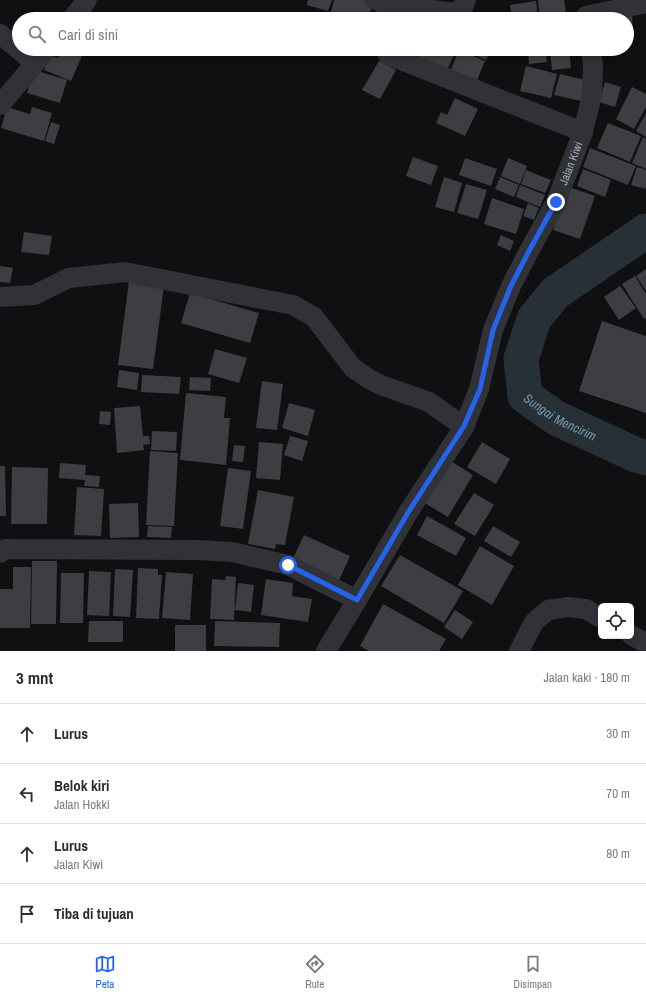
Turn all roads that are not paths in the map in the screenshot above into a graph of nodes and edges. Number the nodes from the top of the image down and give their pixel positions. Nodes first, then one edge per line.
1 (87, 0) edge
2 (375, 0) edge
3 (466, 0) edge
4 (646, 3) edge
5 (78, 12) edge
6 (447, 12) edge
7 (457, 12) edge
8 (585, 12) edge
9 (0, 34) edge
10 (12, 40) edge
11 (41, 56) edge
12 (391, 56) edge
13 (592, 56) edge
14 (0, 105) edge
15 (583, 132) junction
16 (0, 297) edge
17 (464, 426) junction
18 (0, 553) edge
19 (357, 600) junction
20 (598, 616) edge
21 (634, 637) edge
22 (646, 643) edge
23 (326, 651) edge
24 (519, 651) edge

1 - 5 street
2 - 6 street
3 - 7 street
4 - 8 street
9 - 10 street
11 - 14 street
12 - 15 street
13 - 15 street, Jalan Kiwi
15 - 17 street, Jalan Kiwi
16 - 17 street
17 - 19 street, Jalan Kiwi
18 - 19 street
19 - 23 street, Jalan Kiwi
20 - 24 street
21 - 22 street

